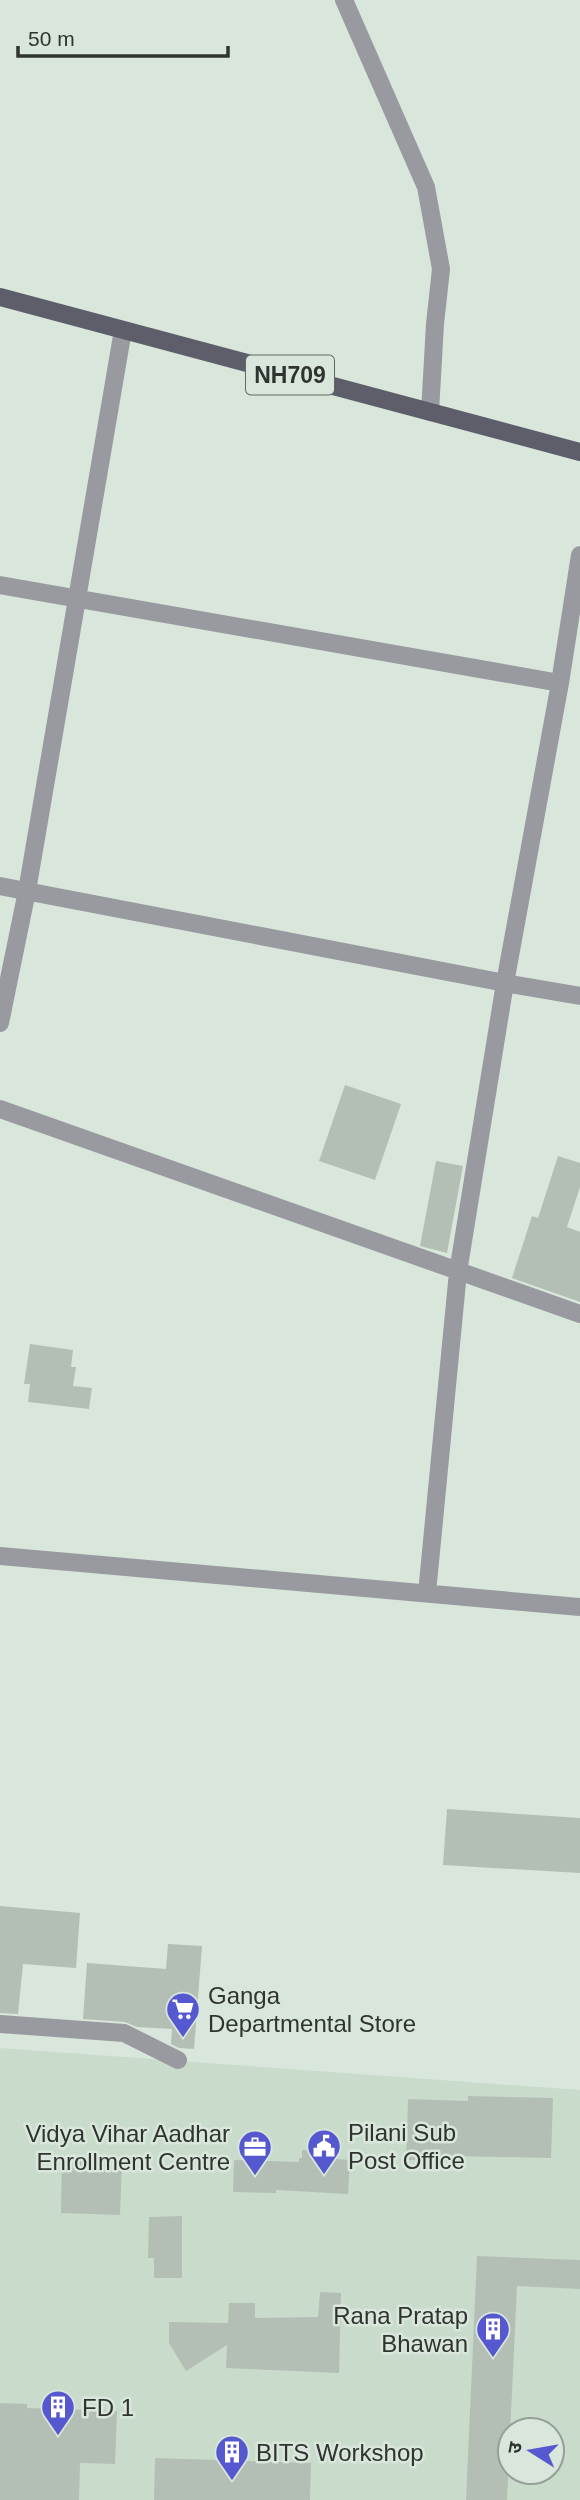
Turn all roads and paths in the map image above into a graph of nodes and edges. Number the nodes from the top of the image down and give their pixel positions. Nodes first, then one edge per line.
1 (344, 0) edge
2 (0, 297) edge
3 (122, 330) junction
4 (430, 412) junction
5 (580, 452) edge
6 (580, 555) edge
7 (0, 585) edge
8 (77, 597) junction
9 (560, 683) junction
10 (0, 886) edge
11 (27, 891) junction
12 (505, 984) junction
13 (580, 996) edge
14 (0, 1023) edge
15 (0, 1109) edge
16 (458, 1272) junction
17 (580, 1314) edge
18 (0, 1556) edge
19 (428, 1593) junction
20 (580, 1608) edge
21 (0, 2024) edge
22 (178, 2060) dead end

1 - 4 street
2 - 3 main road, NH709
3 - 4 main road, NH709
3 - 8 street
4 - 5 main road, NH709
6 - 9 street
7 - 8 street
8 - 9 street
8 - 11 street
9 - 12 street
10 - 11 street
11 - 12 street
11 - 14 street
12 - 13 street
12 - 16 street
15 - 16 street
16 - 17 street
16 - 19 street
18 - 19 street
19 - 20 street
21 - 22 street

